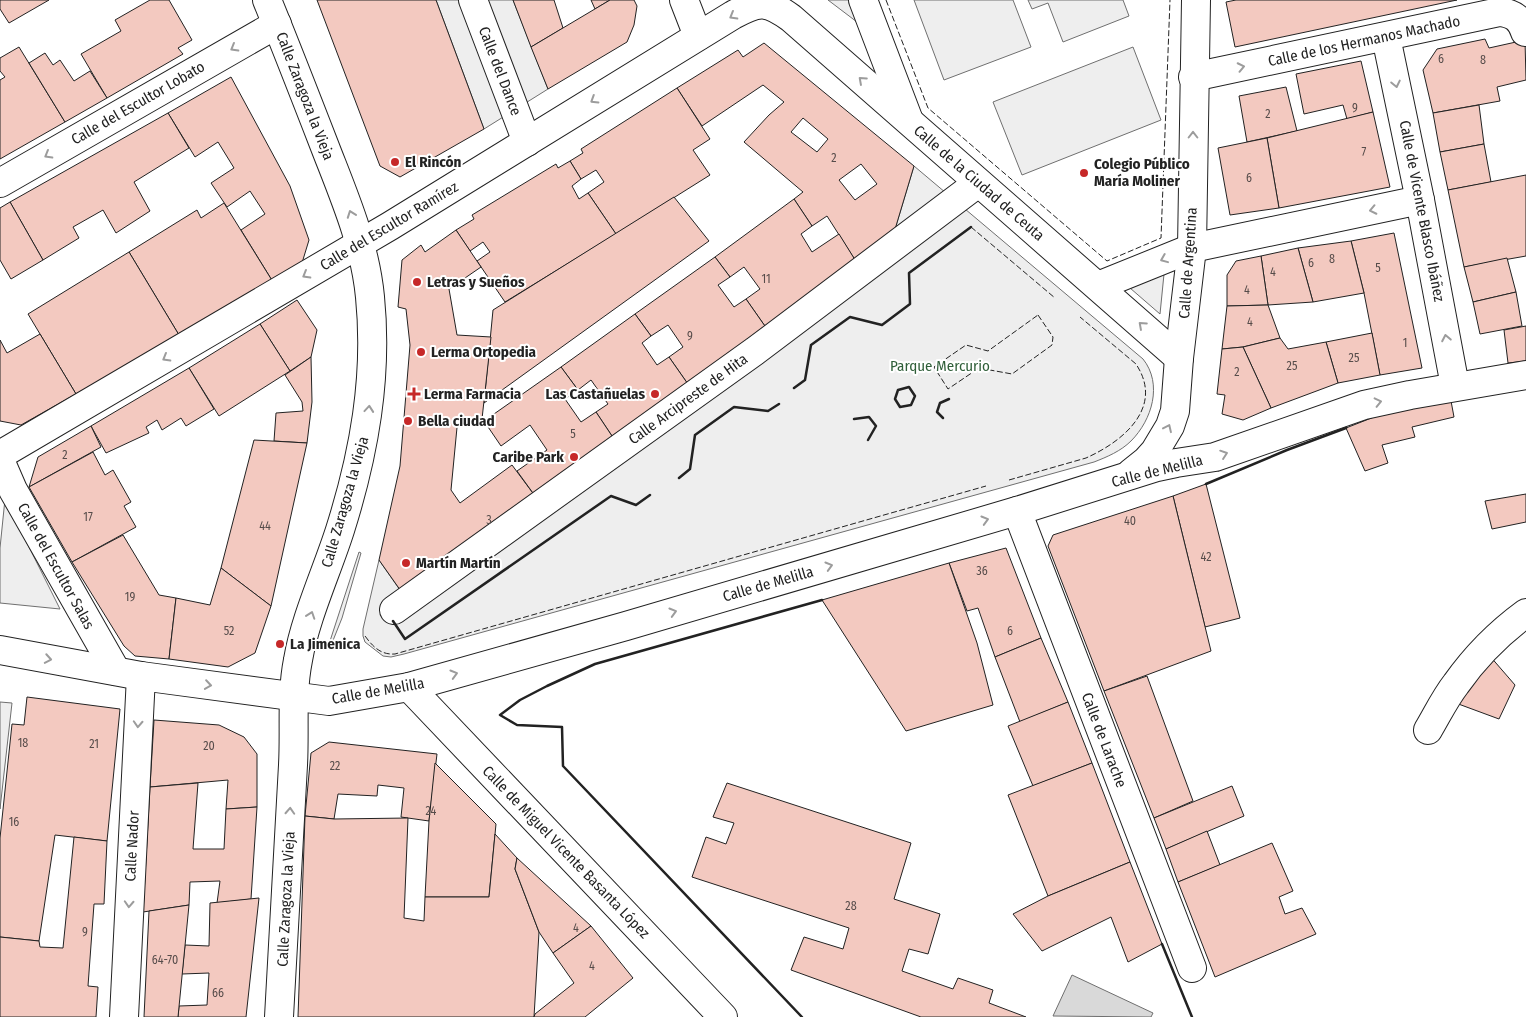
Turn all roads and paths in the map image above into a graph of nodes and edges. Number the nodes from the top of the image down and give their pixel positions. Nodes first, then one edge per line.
1 (473, 0) edge
2 (684, 0) edge
3 (863, 0) edge
4 (1196, 0) edge
5 (778, 8) joint
6 (272, 12) edge
7 (1525, 32) edge
8 (698, 36) junction
9 (1386, 36) junction
10 (1193, 76) junction
11 (909, 122) junction
12 (527, 142) junction
13 (0, 183) edge
14 (978, 183) junction
15 (1420, 200) junction
16 (360, 243) junction
17 (1192, 248) junction
18 (1098, 286) junction
19 (1179, 358) junction
20 (1526, 375) edge
21 (1455, 386) junction
22 (0, 455) edge
23 (0, 460) edge
24 (1126, 478) junction
25 (1017, 511) junction
26 (394, 610) dead end
27 (1526, 613) edge
28 (0, 650) edge
29 (128, 673) junction
30 (409, 687) junction
31 (294, 697) junction
32 (1428, 730) dead end
33 (1192, 968) dead end
34 (124, 1017) edge
35 (279, 1017) edge
36 (723, 1017) edge

1 - 12 street, Calle del Dance
2 - 8 street
3 - 11 street
4 - 10 street, Calle de Argentina
5 -> 8 street, Calle del Escultor Ramírez
11 -> 5 street, Calle de la Ciudad de Ceuta
6 -> 13 street, Calle del Escultor Lobato
16 -> 6 street, Calle Zaragoza la Vieja
7 - 9 street, Calle de los Hermanos Machado
8 -> 12 street, Calle del Escultor Ramírez
10 -> 9 street, Calle de los Hermanos Machado
9 -> 15 street, Calle de Vicente Blasco Ibáñez
17 -> 10 street, Calle de Argentina
11 - 14 street, Calle de la Ciudad de Ceuta
12 - 16 street, Calle del Escultor Ramírez
14 - 18 street, Calle de la Ciudad de Ceuta
14 - 26 street, Calle Arcipreste de Hita
15 -> 17 street
21 -> 15 street, Calle de Vicente Blasco Ibáñez
16 -> 22 street, Calle del Escultor Ramírez
31 -> 16 street, Calle Zaragoza la Vieja
17 -> 18 street
17 - 19 street, Calle de Argentina
19 -> 18 street, Calle de la Ciudad de Ceuta
24 -> 19 street, Calle de Argentina
20 - 21 street, Calle de Melilla
24 -> 21 street, Calle de Melilla
23 - 29 street, Calle del Escultor Salas
24 - 25 street, Calle de Melilla
30 -> 25 street, Calle de Melilla
25 - 33 street, Calle de Larache
27 - 32 street
28 -> 29 street, Calle de Melilla
29 -> 31 street, Calle de Melilla
29 -> 34 street, Calle Nador
30 - 31 street, Calle de Melilla
30 - 36 street, Calle de Miguel Vicente Basanta López
35 -> 31 street, Calle Zaragoza la Vieja

